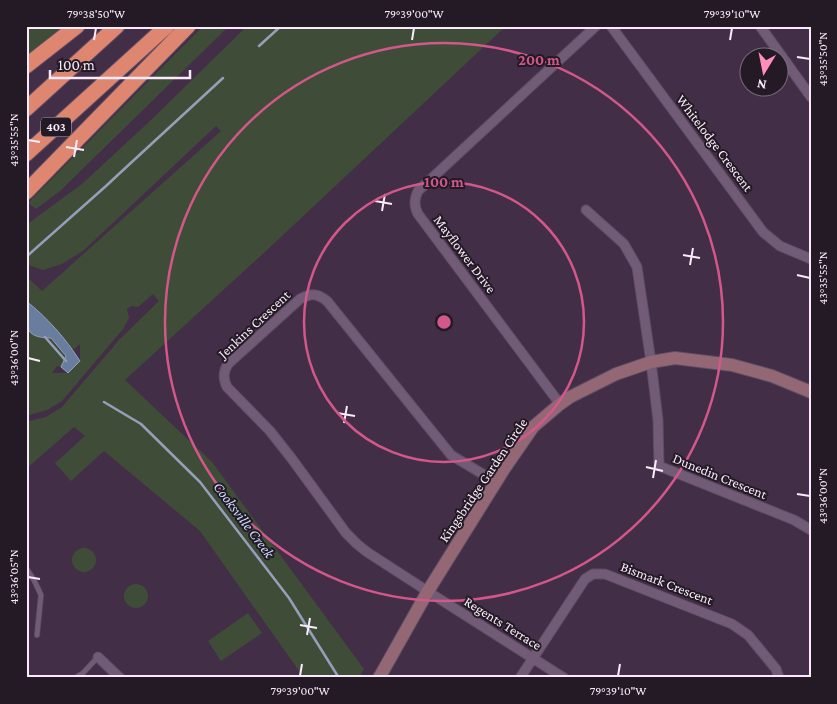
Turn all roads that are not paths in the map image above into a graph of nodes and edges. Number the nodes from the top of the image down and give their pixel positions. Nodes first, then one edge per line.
1 (77, 26) edge
2 (117, 26) edge
3 (167, 26) edge
4 (188, 26) edge
5 (596, 26) edge
6 (611, 26) edge
7 (760, 26) edge
8 (26, 66) edge
9 (811, 97) edge
10 (26, 109) edge
11 (26, 154) edge
12 (26, 192) edge
13 (586, 210) dead end
14 (811, 259) edge
15 (651, 362) junction
16 (811, 392) edge
17 (560, 404) junction
18 (496, 482) junction
19 (811, 530) edge
20 (26, 568) edge
21 (428, 591) junction
22 (37, 635) dead end
23 (98, 657) joint
24 (532, 658) junction
25 (75, 678) edge
26 (120, 678) edge
27 (379, 678) edge
28 (520, 678) edge
29 (564, 678) edge
30 (779, 678) edge

1 - 8 highway
2 - 10 highway, 403
3 - 11 highway, 403
4 - 12 highway
5 - 17 street, Mayflower Drive
6 - 14 street, Whitelodge Crescent
7 - 9 street
13 - 15 street
15 - 16 street, Kingsbridge Garden Circle
15 - 17 street, Kingsbridge Garden Circle
15 - 19 street, Dunedin Crescent
17 - 18 street, Kingsbridge Garden Circle
18 - 21 street, Kingsbridge Garden Circle
18 - 21 street, Jenkins Crescent
20 - 22 lane
21 - 24 street, Regents Terrace
21 - 27 street, Kingsbridge Garden Circle
23 - 25 lane
23 - 26 street
24 - 28 street, Bismark Crescent
24 - 29 street, Regents Terrace
24 - 30 street, Bismark Crescent

